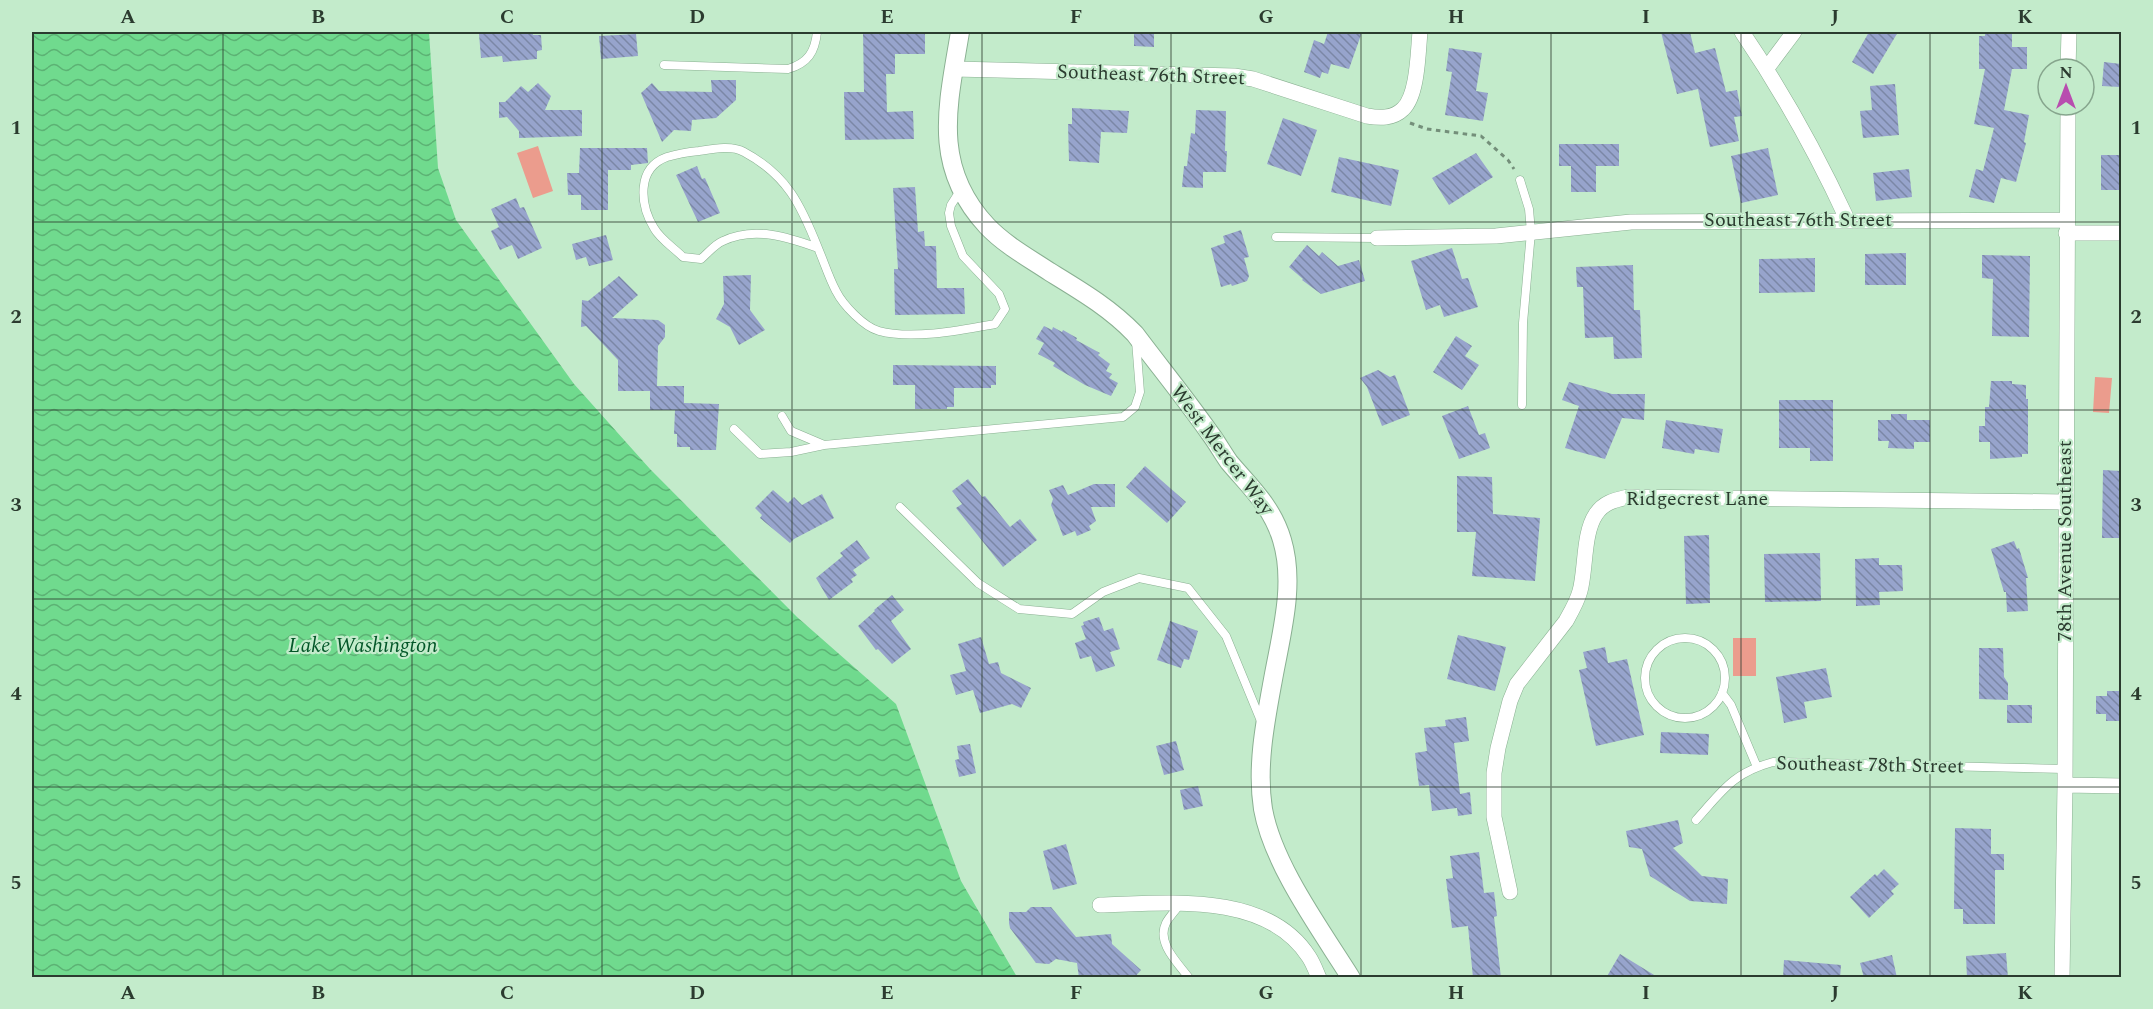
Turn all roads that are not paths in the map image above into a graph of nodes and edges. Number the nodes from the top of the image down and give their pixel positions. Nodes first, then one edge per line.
1 (817, 32) edge
2 (960, 32) edge
3 (1420, 32) edge
4 (1742, 32) edge
5 (1794, 32) edge
6 (2068, 32) edge
7 (2068, 57) edge
8 (664, 65) dead end
9 (1767, 68) junction
10 (954, 69) junction
11 (2068, 117) edge
12 (1520, 180) road end
13 (960, 191) junction
14 (1847, 219) junction
15 (2066, 226) junction
16 (1531, 232) junction
17 (2121, 233) edge
18 (1276, 237) dead end
19 (1377, 238) joint
20 (818, 248) junction
21 (1135, 334) junction
22 (1522, 405) dead end
23 (782, 416) dead end
24 (734, 429) dead end
25 (824, 445) junction
26 (2065, 502) junction
27 (900, 507) dead end
28 (1722, 693) junction
29 (1265, 729) junction
30 (1757, 767) junction
31 (2065, 769) junction
32 (2065, 785) junction
33 (2121, 786) edge
34 (1696, 820) dead end
35 (1510, 892) dead end
36 (1181, 903) junction
37 (1100, 905) dead end
38 (1329, 943) junction
39 (1309, 956) junction
40 (1189, 978) edge
41 (1319, 978) edge
42 (1351, 978) edge
43 (2062, 978) edge

1 - 8 lane
2 - 10 street, West Mercer Way
3 - 10 street, Southeast 76th Street
4 - 9 street
5 - 9 street
6 - 7 street
9 - 14 street
10 - 13 street, West Mercer Way
11 - 15 street, 78th Avenue Southeast
12 - 16 lane
13 - 20 lane
13 - 21 street, West Mercer Way
14 - 15 street, Southeast 76th Street
14 - 16 street, Southeast 76th Street
15 - 17 street, Southeast 76th Street
15 - 26 street, 78th Avenue Southeast
16 - 19 street, Southeast 76th Street
16 - 22 lane
18 - 19 lane
20 - 20 lane
21 - 25 lane
21 - 29 street, West Mercer Way
23 - 25 lane
24 - 25 lane
26 - 31 street, 78th Avenue Southeast
26 - 35 street, Ridgecrest Lane
27 - 29 lane
28 - 28 lane
28 - 30 lane
29 - 38 street, West Mercer Way
30 - 31 lane, Southeast 78th Street
30 - 34 lane, Southeast 78th Street
31 - 32 street, 78th Avenue Southeast
32 - 33 street
32 - 43 street, 78th Avenue Southeast
36 - 37 street
36 - 39 street
36 - 40 lane
38 - 39 street
38 - 42 street, West Mercer Way
39 - 41 street

